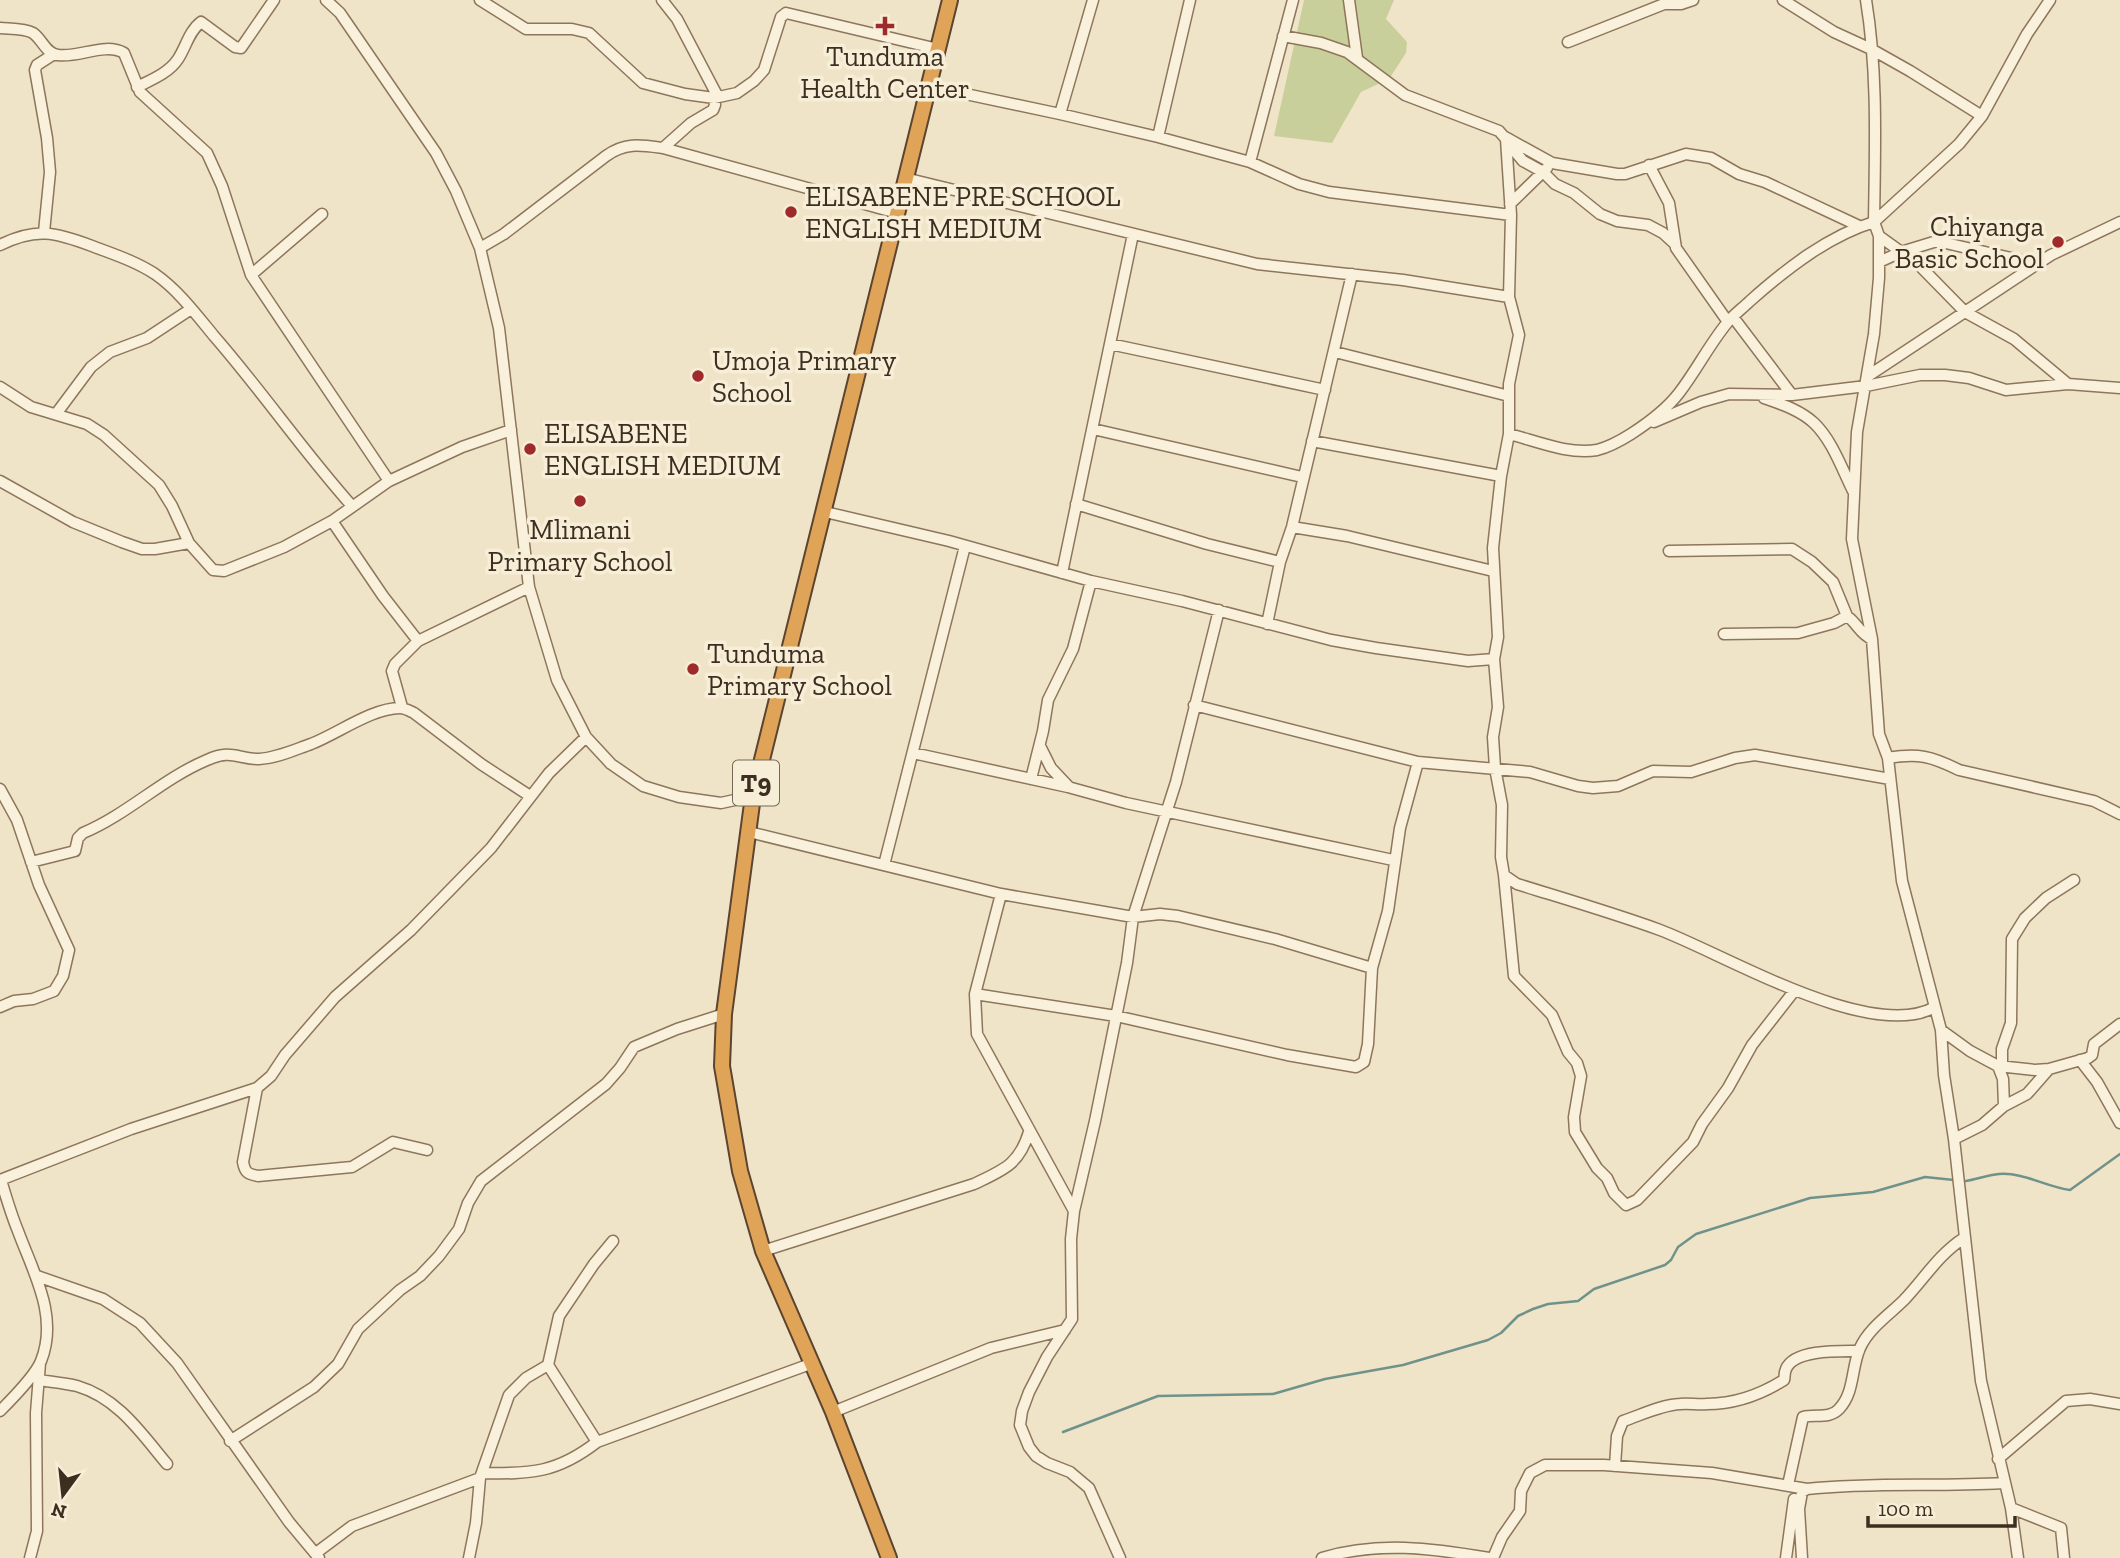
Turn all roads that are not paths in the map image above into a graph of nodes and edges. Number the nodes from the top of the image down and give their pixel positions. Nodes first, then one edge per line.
1 (274, 0) edge
2 (326, 0) edge
3 (480, 0) edge
4 (662, 0) edge
5 (950, 0) edge
6 (1093, 0) edge
7 (1190, 0) edge
8 (1293, 0) edge
9 (1349, 0) edge
10 (1693, 0) edge
11 (1783, 0) edge
12 (1866, 0) edge
13 (2050, 0) edge
14 (0, 28) edge
15 (1283, 36) junction
16 (1568, 42) dead end
17 (1871, 48) junction
18 (938, 49) junction
19 (54, 54) junction
20 (1357, 58) junction
21 (929, 86) junction
22 (136, 87) junction
23 (716, 98) junction
24 (1060, 114) junction
25 (1982, 116) junction
26 (1158, 137) junction
27 (1506, 139) junction
28 (663, 148) junction
29 (1250, 162) junction
30 (1552, 163) junction
31 (1649, 165) junction
32 (1543, 172) junction
33 (905, 178) junction
34 (1511, 210) junction
35 (897, 213) junction
36 (323, 214) dead end
37 (2119, 221) edge
38 (1874, 222) junction
39 (1859, 226) junction
40 (44, 232) junction
41 (1133, 233) junction
42 (1879, 236) junction
43 (0, 244) edge
44 (1675, 244) junction
45 (480, 248) junction
46 (1901, 252) junction
47 (1880, 262) junction
48 (2037, 264) junction
49 (1352, 274) junction
50 (251, 275) junction
51 (1509, 297) junction
52 (191, 309) junction
53 (1965, 312) junction
54 (1730, 319) junction
55 (1110, 344) junction
56 (1335, 352) junction
57 (1867, 381) junction
58 (2068, 384) junction
59 (0, 387) edge
60 (2120, 388) edge
61 (1325, 390) junction
62 (1792, 395) junction
63 (1508, 396) junction
64 (1760, 396) junction
65 (56, 414) junction
66 (1644, 426) junction
67 (1093, 429) junction
68 (511, 430) junction
69 (1509, 434) junction
70 (1312, 441) junction
71 (1501, 476) junction
72 (1302, 477) junction
73 (0, 481) edge
74 (389, 481) junction
75 (1854, 492) junction
76 (1076, 504) junction
77 (352, 506) junction
78 (825, 512) junction
79 (332, 521) junction
80 (1292, 527) junction
81 (189, 543) junction
82 (965, 546) junction
83 (1669, 551) dead end
84 (1280, 562) junction
85 (1493, 571) junction
86 (1062, 573) junction
87 (1091, 581) junction
88 (529, 587) junction
89 (1219, 610) junction
90 (1847, 615) junction
91 (1268, 624) junction
92 (1724, 634) dead end
93 (1871, 639) junction
94 (418, 641) junction
95 (1494, 659) junction
96 (1194, 705) junction
97 (402, 707) junction
98 (586, 737) junction
99 (1040, 746) junction
100 (913, 753) junction
101 (1888, 758) junction
102 (1418, 762) junction
103 (1495, 768) junction
104 (1031, 779) junction
105 (1890, 779) junction
106 (1068, 787) junction
107 (0, 789) edge
108 (530, 796) junction
109 (753, 796) junction
110 (1167, 810) junction
111 (2120, 814) edge
112 (749, 832) junction
113 (1393, 860) junction
114 (31, 862) junction
115 (884, 865) junction
116 (1504, 876) junction
117 (2074, 880) dead end
118 (1001, 894) junction
119 (1133, 918) junction
120 (1372, 968) junction
121 (1795, 990) junction
122 (975, 994) junction
123 (0, 1007) edge
124 (1935, 1007) junction
125 (724, 1014) junction
126 (1116, 1016) junction
127 (2120, 1024) edge
128 (1941, 1030) junction
129 (2080, 1060) junction
130 (2000, 1066) junction
131 (2049, 1069) junction
132 (257, 1088) junction
133 (2004, 1106) junction
134 (2120, 1123) edge
135 (1029, 1132) junction
136 (1954, 1139) junction
137 (428, 1150) dead end
138 (0, 1180) edge
139 (1074, 1211) junction
140 (1964, 1238) junction
141 (614, 1241) dead end
142 (763, 1251) junction
143 (37, 1276) junction
144 (1065, 1330) junction
145 (1859, 1350) junction
146 (41, 1362) junction
147 (813, 1363) junction
148 (548, 1365) junction
149 (39, 1380) junction
150 (2120, 1404) edge
151 (0, 1411) edge
152 (834, 1412) junction
153 (230, 1441) junction
154 (597, 1442) junction
155 (1998, 1459) junction
156 (167, 1464) dead end
157 (1615, 1466) junction
158 (481, 1476) junction
159 (2003, 1483) junction
160 (1788, 1485) junction
161 (1804, 1491) junction
162 (2011, 1508) junction
163 (1377, 1546) junction
164 (318, 1555) edge
165 (30, 1558) edge
166 (470, 1558) edge
167 (889, 1558) edge
168 (1120, 1558) edge
169 (1322, 1558) edge
170 (1381, 1558) edge
171 (1491, 1558) edge
172 (1786, 1558) edge
173 (1802, 1558) edge
174 (2018, 1558) edge
175 (2064, 1558) edge

1 - 22 street
2 - 45 street
3 - 23 street
4 - 23 street
5 - 18 highway, T9
6 - 24 street
7 - 26 street
8 - 15 street
9 - 20 street
10 - 16 street
11 - 17 street
12 - 17 street
13 - 25 street
14 - 19 street
15 - 20 street
15 - 29 street
17 - 25 street
17 - 38 street
18 - 21 highway, T9
18 - 23 street
19 - 22 street
19 - 40 street
20 - 27 street
21 - 24 street
21 - 33 highway, T9
22 - 50 street
23 - 28 street
24 - 26 street
25 - 38 street
26 - 29 street
27 - 30 street
27 - 32 street
27 - 34 street
28 - 35 street
28 - 45 street
29 - 34 street
30 - 31 street
30 - 32 street
31 - 39 street
31 - 44 street
32 - 34 street
32 - 44 street
33 - 35 highway, T9
33 - 41 street
34 - 51 street
35 - 78 highway, T9
36 - 50 street
37 - 48 street
38 - 39 street
38 - 42 street
39 - 54 street
40 - 43 street
40 - 52 street
41 - 49 street
41 - 55 street
42 - 46 street
42 - 47 street
44 - 54 street
45 - 68 street
46 - 47 street
46 - 48 street
46 - 53 street
47 - 57 street
48 - 53 street
49 - 51 street
49 - 56 street
50 - 74 street
51 - 63 street
52 - 65 street
52 - 77 street
53 - 57 street
53 - 58 street
54 - 62 street
54 - 66 street
55 - 61 street
55 - 67 street
56 - 61 street
56 - 63 street
57 - 58 street
57 - 62 street
57 - 75 street
58 - 60 street
59 - 65 street
61 - 70 street
62 - 64 street
63 - 69 street
64 - 66 street
64 - 75 street
65 - 81 street
66 - 69 street
67 - 72 street
67 - 76 street
68 - 74 street
68 - 88 street
69 - 71 street
70 - 71 street
70 - 72 street
71 - 85 street
72 - 80 street
73 - 81 street
74 - 77 street
75 - 93 street
76 - 84 street
76 - 86 street
77 - 79 street
78 - 82 street
78 - 109 highway, T9
79 - 81 street
79 - 94 street
80 - 84 street
80 - 85 street
82 - 86 street
82 - 100 street
83 - 90 street
84 - 91 street
85 - 95 street
86 - 87 street
87 - 89 street
87 - 99 street
88 - 94 street
88 - 98 street
89 - 91 street
89 - 96 street
90 - 92 street
90 - 93 street
91 - 95 street
93 - 101 street
94 - 97 street
95 - 103 street
96 - 102 street
96 - 110 street
97 - 108 street
97 - 114 street
98 - 108 street
98 - 109 street
99 - 104 street
99 - 106 street
100 - 104 street
100 - 115 street
101 - 105 street
101 - 111 street
102 - 103 street
102 - 113 street
103 - 105 street
103 - 116 street
104 - 106 street
105 - 124 street
106 - 110 street
107 - 114 street
108 - 132 street
109 - 112 highway, T9
110 - 113 street
110 - 119 street
112 - 115 street
112 - 125 highway, T9
113 - 120 street
114 - 123 street
115 - 118 street
116 - 121 street
116 - 121 street
117 - 130 street
118 - 119 street
118 - 122 street
119 - 120 street
119 - 126 street
120 - 126 street
121 - 124 street
122 - 126 street
122 - 135 street
124 - 128 street
125 - 142 highway, T9
125 - 153 street
126 - 139 street
127 - 129 street
128 - 130 street
128 - 136 street
129 - 131 street
129 - 134 street
130 - 131 street
130 - 133 street
131 - 133 street
132 - 137 street
132 - 138 street
133 - 136 street
135 - 139 street
135 - 142 street
136 - 140 street
138 - 143 street
139 - 144 street
140 - 145 street
140 - 155 street
141 - 148 street
142 - 147 highway, T9
143 - 146 street
143 - 153 street
144 - 152 street
144 - 168 street
145 - 157 street
145 - 160 street
146 - 149 street
146 - 151 street
147 - 152 highway, T9
147 - 154 street
148 - 154 street
148 - 158 street
149 - 156 street
149 - 165 street
150 - 155 street
152 - 167 highway, T9
153 - 164 street
154 - 158 street
155 - 159 street
157 - 160 street
157 - 171 street
158 - 164 street
158 - 166 street
159 - 161 street
159 - 162 street
160 - 161 street
161 - 172 street
161 - 173 street
162 - 174 street
162 - 175 street
163 - 169 street
163 - 170 street
163 - 171 street

